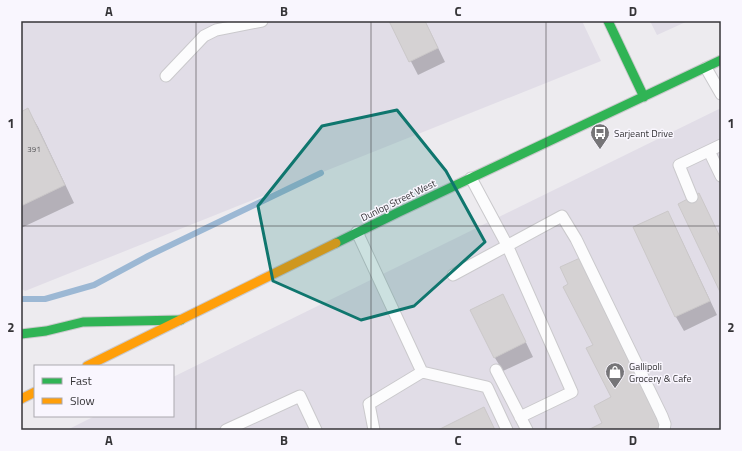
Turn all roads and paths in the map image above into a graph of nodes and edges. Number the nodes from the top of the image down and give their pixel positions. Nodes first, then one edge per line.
1 (262, 21) edge
2 (608, 21) edge
3 (721, 60) edge
4 (706, 68) junction
5 (166, 76) dead end
6 (721, 94) edge
7 (644, 97) junction
8 (721, 145) edge
9 (709, 150) junction
10 (721, 176) edge
11 (471, 178) junction
12 (692, 197) dead end
13 (357, 232) junction
14 (507, 245) junction
15 (453, 276) dead end
16 (181, 320) junction
17 (21, 334) edge
18 (89, 365) edge
19 (496, 370) dead end
20 (422, 372) junction
21 (34, 392) edge
22 (21, 399) edge
23 (520, 417) junction
24 (226, 430) edge
25 (316, 430) edge
26 (374, 430) edge
27 (507, 430) edge
28 (527, 430) edge
29 (664, 430) edge

1 - 5 lane
2 - 7 main road
3 - 4 main road, Dunlop Street West
4 - 6 lane
4 - 7 main road, Dunlop Street West
7 - 11 main road, Dunlop Street West
8 - 9 lane
9 - 10 lane
9 - 12 lane
11 - 13 main road, Dunlop Street West
11 - 14 lane
13 - 16 main road, Dunlop Street West
13 - 20 lane
14 - 15 lane
14 - 23 lane
14 - 29 lane
16 - 17 main road
16 - 18 main road, Dunlop Street West
19 - 23 lane
20 - 26 lane
20 - 27 lane
21 - 22 main road
23 - 28 lane
24 - 25 lane

